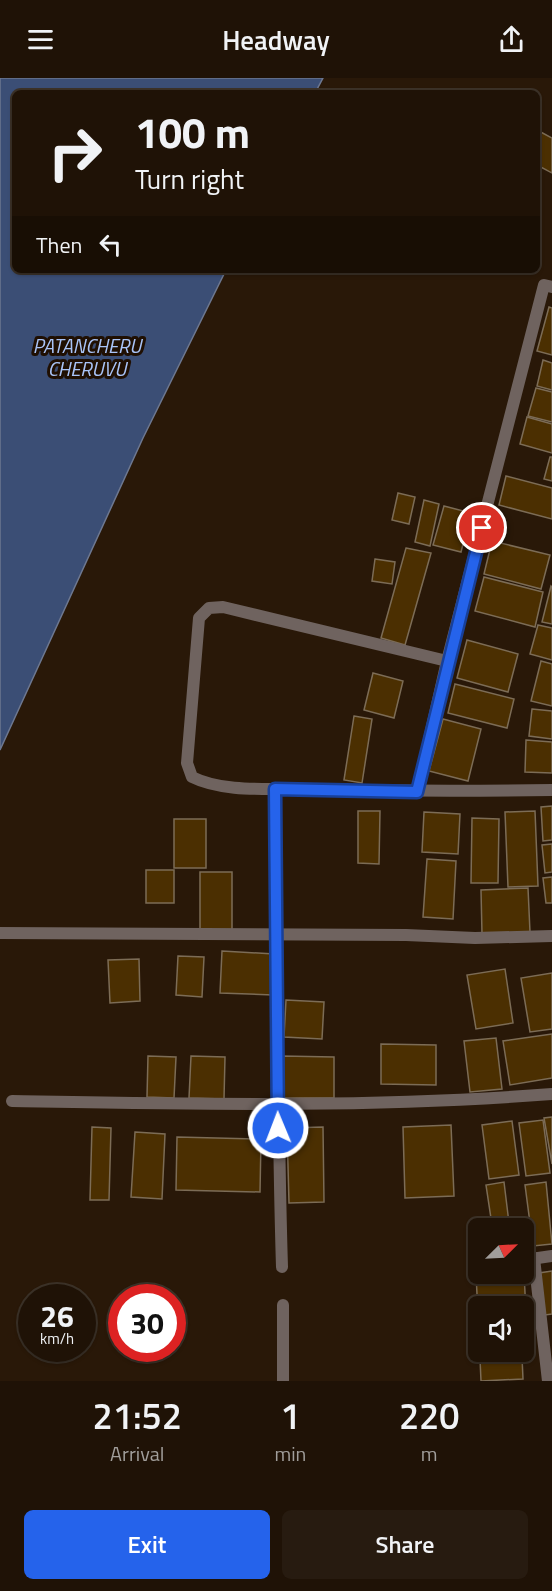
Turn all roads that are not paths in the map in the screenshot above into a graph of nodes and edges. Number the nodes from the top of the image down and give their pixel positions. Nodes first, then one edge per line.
1 (552, 287) edge
2 (447, 661) junction
3 (275, 789) junction
4 (552, 790) edge
5 (417, 792) junction
6 (0, 933) edge
7 (278, 935) junction
8 (552, 936) edge
9 (552, 1094) edge
10 (12, 1101) dead end
11 (277, 1105) junction
12 (552, 1256) edge
13 (534, 1258) edge
14 (282, 1267) dead end
15 (533, 1284) edge
16 (283, 1305) dead end
17 (282, 1381) edge
18 (548, 1381) edge

1 - 2 street
2 - 3 street
2 - 5 street
3 - 5 street
3 - 7 street
4 - 5 street
6 - 7 street
7 - 8 street
7 - 11 street
9 - 11 street
10 - 11 street
11 - 14 street
12 - 13 street
15 - 18 street
16 - 17 street

